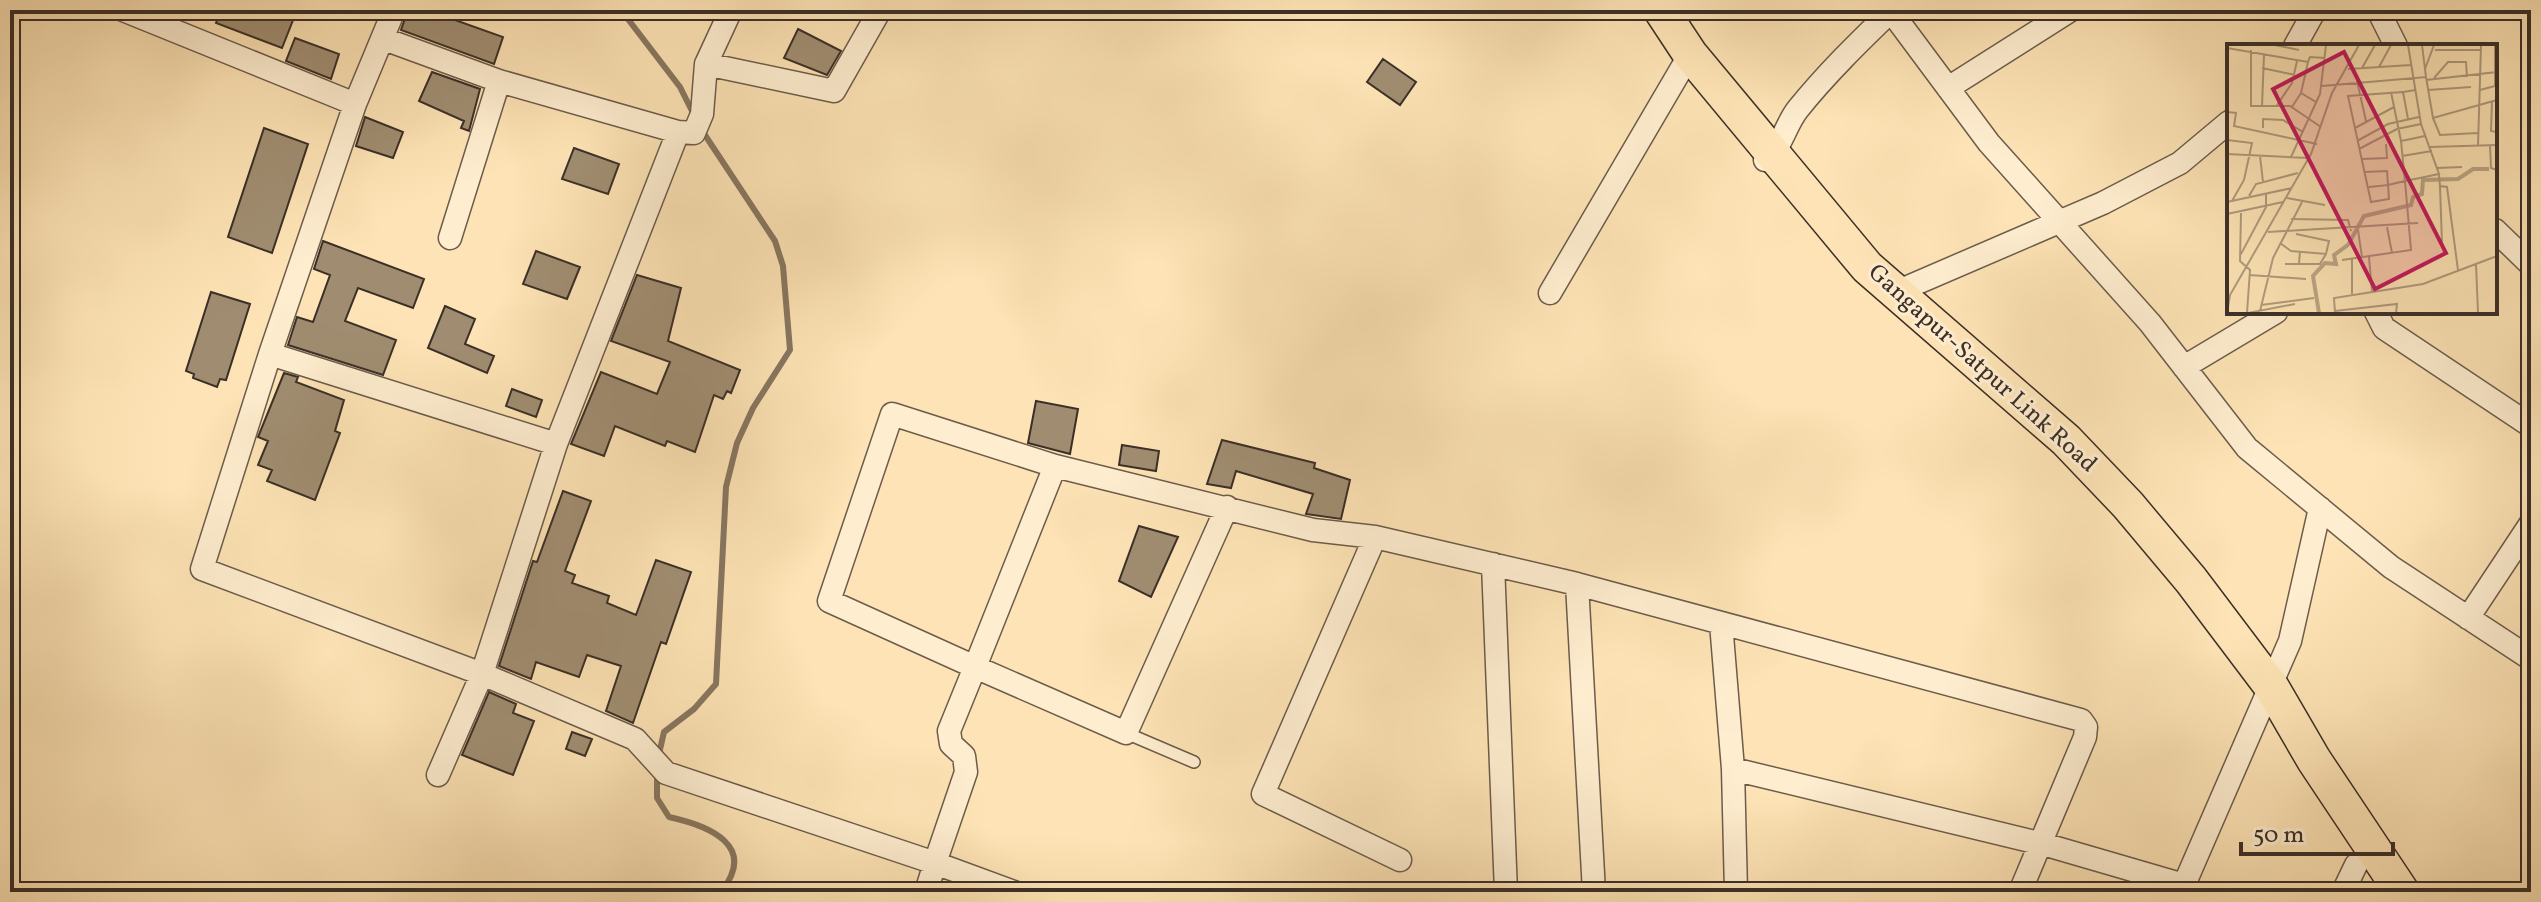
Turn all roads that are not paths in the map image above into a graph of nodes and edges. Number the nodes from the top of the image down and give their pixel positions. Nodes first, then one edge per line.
1 (123, 10) edge
2 (394, 10) edge
3 (731, 10) edge
4 (880, 10) edge
5 (1638, 10) edge
6 (1661, 10) edge
7 (2071, 10) edge
8 (2315, 10) edge
9 (2378, 10) edge
10 (1891, 11) edge
11 (384, 39) junction
12 (2296, 44) edge
13 (2395, 44) edge
14 (1686, 62) junction
15 (706, 64) junction
16 (499, 81) junction
17 (1948, 88) junction
18 (355, 104) junction
19 (2227, 124) edge
20 (691, 126) junction
21 (1768, 158) junction
22 (2057, 222) junction
23 (2497, 232) edge
24 (450, 238) dead end
25 (2531, 265) edge
26 (1550, 293) dead end
27 (1894, 293) junction
28 (2273, 314) edge
29 (2377, 314) edge
30 (270, 354) junction
31 (2184, 367) junction
32 (2531, 426) edge
33 (556, 444) junction
34 (1055, 466) junction
35 (1227, 507) junction
36 (2320, 508) junction
37 (2531, 523) edge
38 (1375, 537) junction
39 (1493, 564) junction
40 (1577, 584) junction
41 (2468, 618) junction
42 (1721, 623) junction
43 (2531, 659) edge
44 (975, 667) junction
45 (482, 674) junction
46 (2266, 698) junction
47 (1126, 733) junction
48 (1194, 762) dead end
49 (1733, 769) junction
50 (438, 775) dead end
51 (2043, 844) junction
52 (1400, 860) dead end
53 (935, 863) junction
54 (2358, 883) edge
55 (2182, 888) edge
56 (926, 892) edge
57 (1014, 892) edge
58 (1506, 892) edge
59 (1594, 892) edge
60 (1736, 892) edge
61 (2020, 892) edge
62 (2402, 892) edge

1 - 18 street
2 - 11 street
3 - 15 street
4 - 15 street
5 - 14 main road, Gangapur-Satpur Link Road
6 - 14 main road, Gangapur-Satpur Link Road
7 - 17 street
8 - 12 street
9 - 13 street
10 - 17 street
10 - 21 street
11 - 16 street
11 - 18 street
14 - 21 main road, Gangapur-Satpur Link Road
14 - 26 street
15 - 20 street
16 - 20 street
16 - 24 street
17 - 22 street
18 - 30 street
19 - 22 street
20 - 33 street
21 - 27 main road, Gangapur-Satpur Link Road
21 - 46 main road, Gangapur-Satpur Link Road
22 - 27 street
22 - 31 street
23 - 25 street
27 - 46 main road, Gangapur-Satpur Link Road
28 - 31 street
29 - 32 street
30 - 33 street
30 - 45 street
31 - 36 street
33 - 45 street
34 - 35 street
34 - 44 street
34 - 44 street
35 - 38 street
35 - 47 street
36 - 41 street
36 - 46 street
37 - 41 street
38 - 39 street
38 - 52 street
39 - 40 street
39 - 58 street
40 - 42 street
40 - 59 street
41 - 43 street
42 - 49 street
42 - 51 street
44 - 47 street
44 - 53 street
45 - 50 street
45 - 53 street
46 - 54 main road, Gangapur-Satpur Link Road
46 - 55 street
46 - 62 main road, Gangapur-Satpur Link Road
47 - 48 lane
49 - 51 street
49 - 60 street
51 - 55 street
51 - 61 street
53 - 56 street
53 - 57 street

